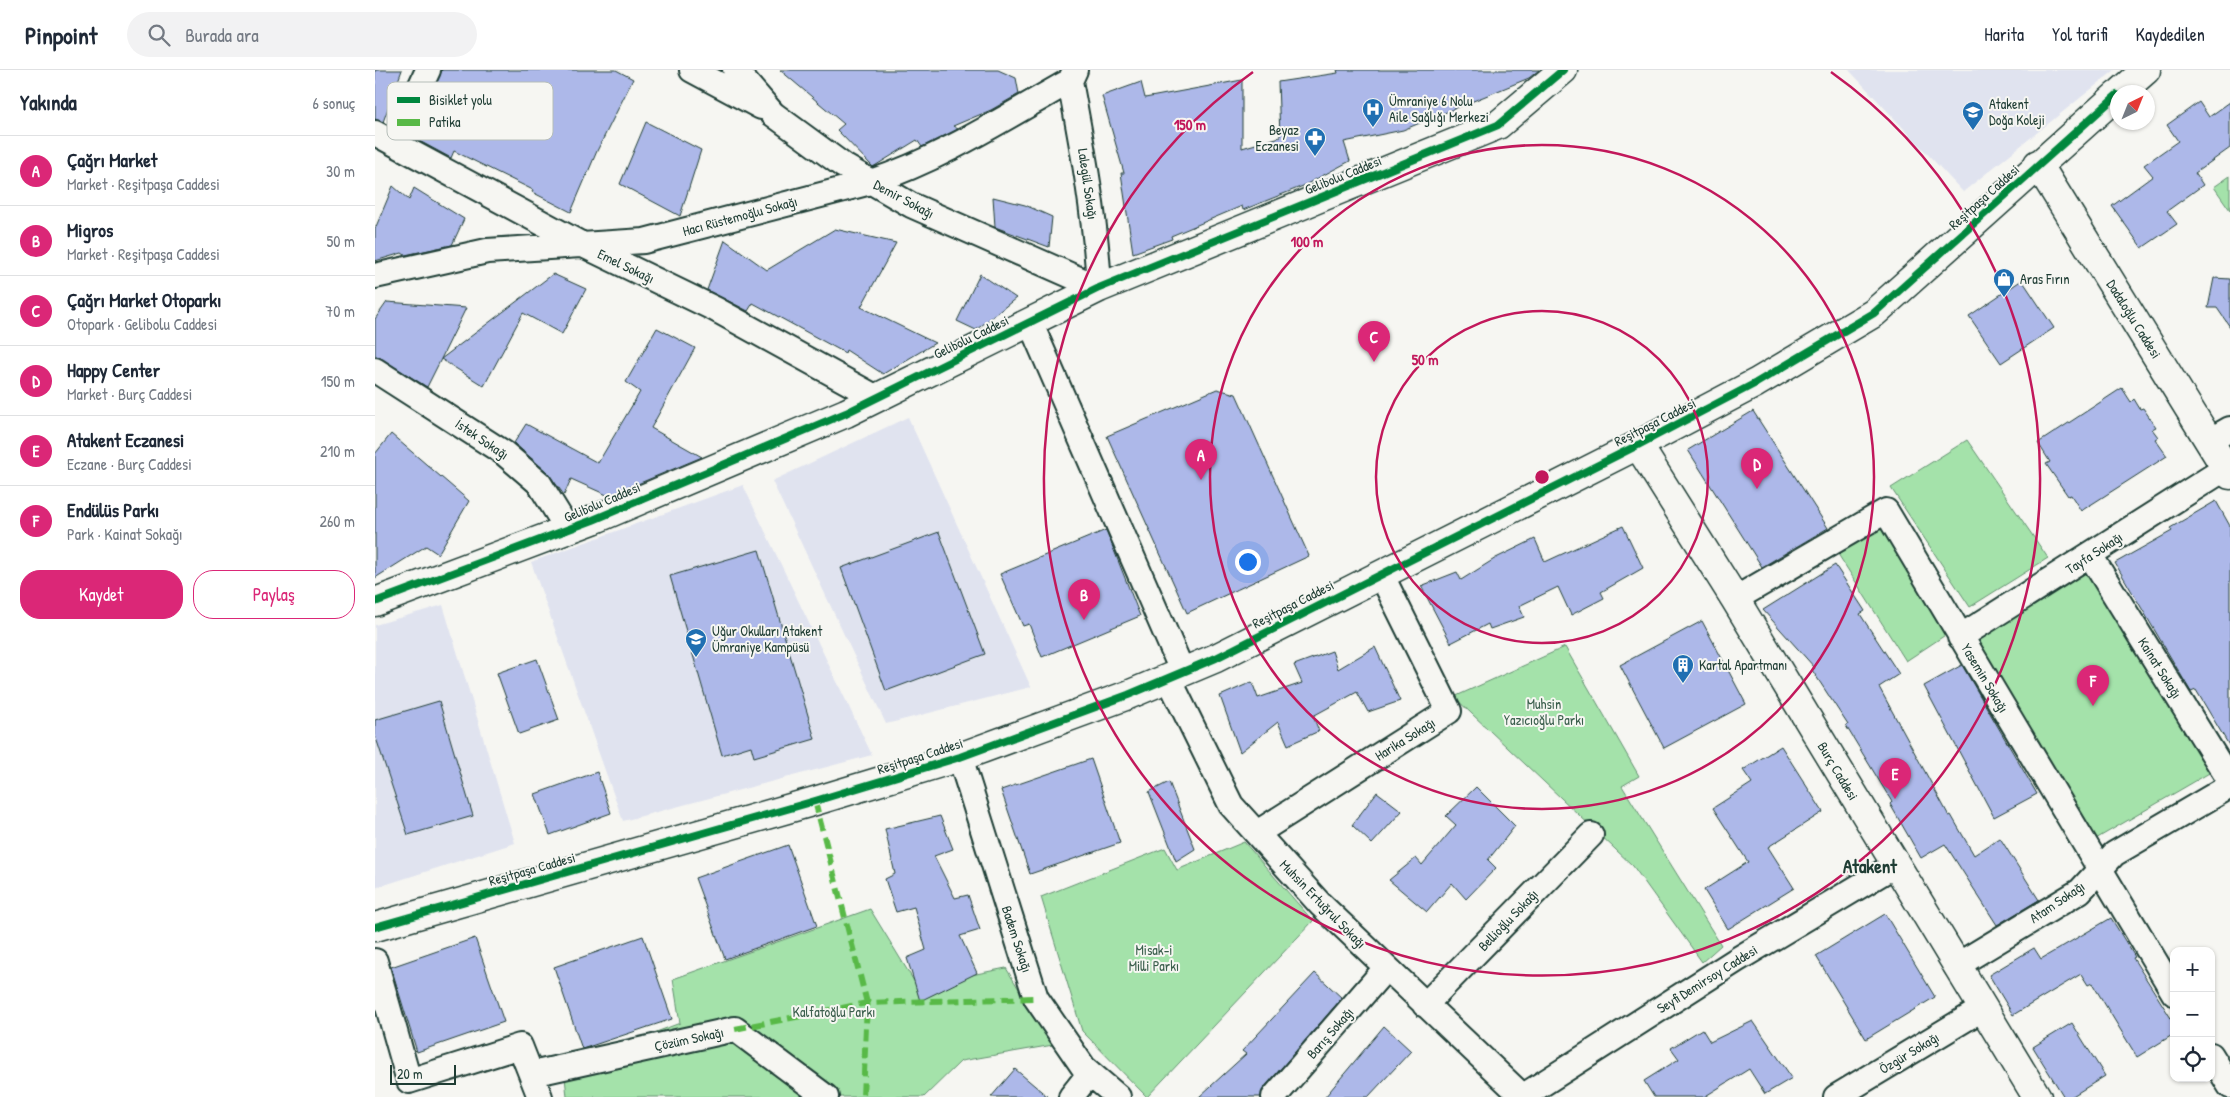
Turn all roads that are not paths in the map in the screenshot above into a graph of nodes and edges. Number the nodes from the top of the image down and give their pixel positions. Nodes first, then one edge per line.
1 (428, 70) edge
2 (692, 70) edge
3 (735, 70) edge
4 (1563, 70) edge
5 (2146, 70) edge
6 (1072, 76) edge
7 (420, 82) edge
8 (2129, 85) edge
9 (2110, 101) edge
10 (773, 114) junction
11 (389, 140) edge
12 (2039, 164) junction
13 (871, 182) junction
14 (583, 245) junction
15 (375, 276) edge
16 (1099, 288) junction
17 (1030, 322) junction
18 (375, 370) edge
19 (877, 398) junction
20 (2220, 435) edge
21 (1638, 445) junction
22 (2228, 471) edge
23 (568, 530) junction
24 (2090, 555) junction
25 (1381, 574) junction
26 (1735, 599) junction
27 (375, 602) edge
28 (1960, 637) junction
29 (1176, 676) junction
30 (960, 757) junction
31 (2230, 781) edge
32 (2230, 786) edge
33 (1257, 833) junction
34 (1591, 835) dead end
35 (1895, 865) junction
36 (2099, 870) junction
37 (375, 927) edge
38 (375, 961) edge
39 (1956, 966) junction
40 (1386, 968) junction
41 (2173, 992) edge
42 (1425, 1005) junction
43 (1982, 1009) junction
44 (2215, 1062) edge
45 (1090, 1073) junction
46 (532, 1074) junction
47 (2230, 1086) edge
48 (539, 1097) edge
49 (825, 1097) edge
50 (1071, 1097) edge
51 (1118, 1097) edge
52 (1274, 1097) edge
53 (1522, 1097) edge
54 (1836, 1097) edge
55 (2037, 1097) edge

1 - 7 street
2 - 10 street
3 - 10 street, Demir Sokağı
4 - 16 street, Gelibolu Caddesi
5 - 8 street
6 - 13 street, Hacı Rüstemoğlu Sokağı
6 - 16 street, Lalegül Sokağı
9 - 12 street, Reşitpaşa Caddesi
10 - 13 street, Demir Sokağı
11 - 14 street, Emel Sokağı
12 - 20 street, Dadaloğlu Caddesi
12 - 21 street, Reşitpaşa Caddesi
13 - 14 street, Hacı Rüstemoğlu Sokağı
13 - 16 street, Demir Sokağı
14 - 15 street, Hacı Rüstemoğlu Sokağı
14 - 19 street, Emel Sokağı
16 - 17 street, Gelibolu Caddesi
17 - 19 street, Gelibolu Caddesi
17 - 29 street, Muhsin Ertuğrul Sokağı
18 - 23 street, İstek Sokağı
19 - 23 street, Gelibolu Caddesi
20 - 22 street, Dadaloğlu Caddesi
21 - 25 street, Reşitpaşa Caddesi
21 - 26 street, Burç Caddesi
22 - 24 street, Tayfa Sokağı
23 - 27 street, Gelibolu Caddesi
24 - 28 street, Tayfa Sokağı
24 - 31 street, Kainat Sokağı
25 - 29 street, Reşitpaşa Caddesi
25 - 33 street, Harika Sokağı
26 - 28 street, Yasemin Sokağı
26 - 35 street, Burç Caddesi
28 - 36 street, Yasemin Sokağı
29 - 30 street, Reşitpaşa Caddesi
29 - 33 street, Muhsin Ertuğrul Sokağı
30 - 37 street, Reşitpaşa Caddesi
30 - 45 street, Badem Sokağı
32 - 36 street, Atam Sokağı
33 - 40 street, Muhsin Ertuğrul Sokağı
34 - 42 street, Bellioğlu Sokağı
35 - 39 street, Burç Caddesi
35 - 53 street, Seyfi Demirsoy Caddesi
36 - 39 street, Atam Sokağı
36 - 41 street, Yasemin Sokağı
38 - 46 street
39 - 43 street, Burç Caddesi
40 - 42 street, Muhsin Ertuğrul Sokağı
40 - 52 street, Barış Sokağı
42 - 53 street, Muhsin Ertuğrul Sokağı
43 - 54 street, Özgür Sokağı
43 - 55 street, Burç Caddesi
44 - 47 street
45 - 50 street
45 - 51 street, Badem Sokağı
46 - 48 street
46 - 49 street, Çözüm Sokağı

